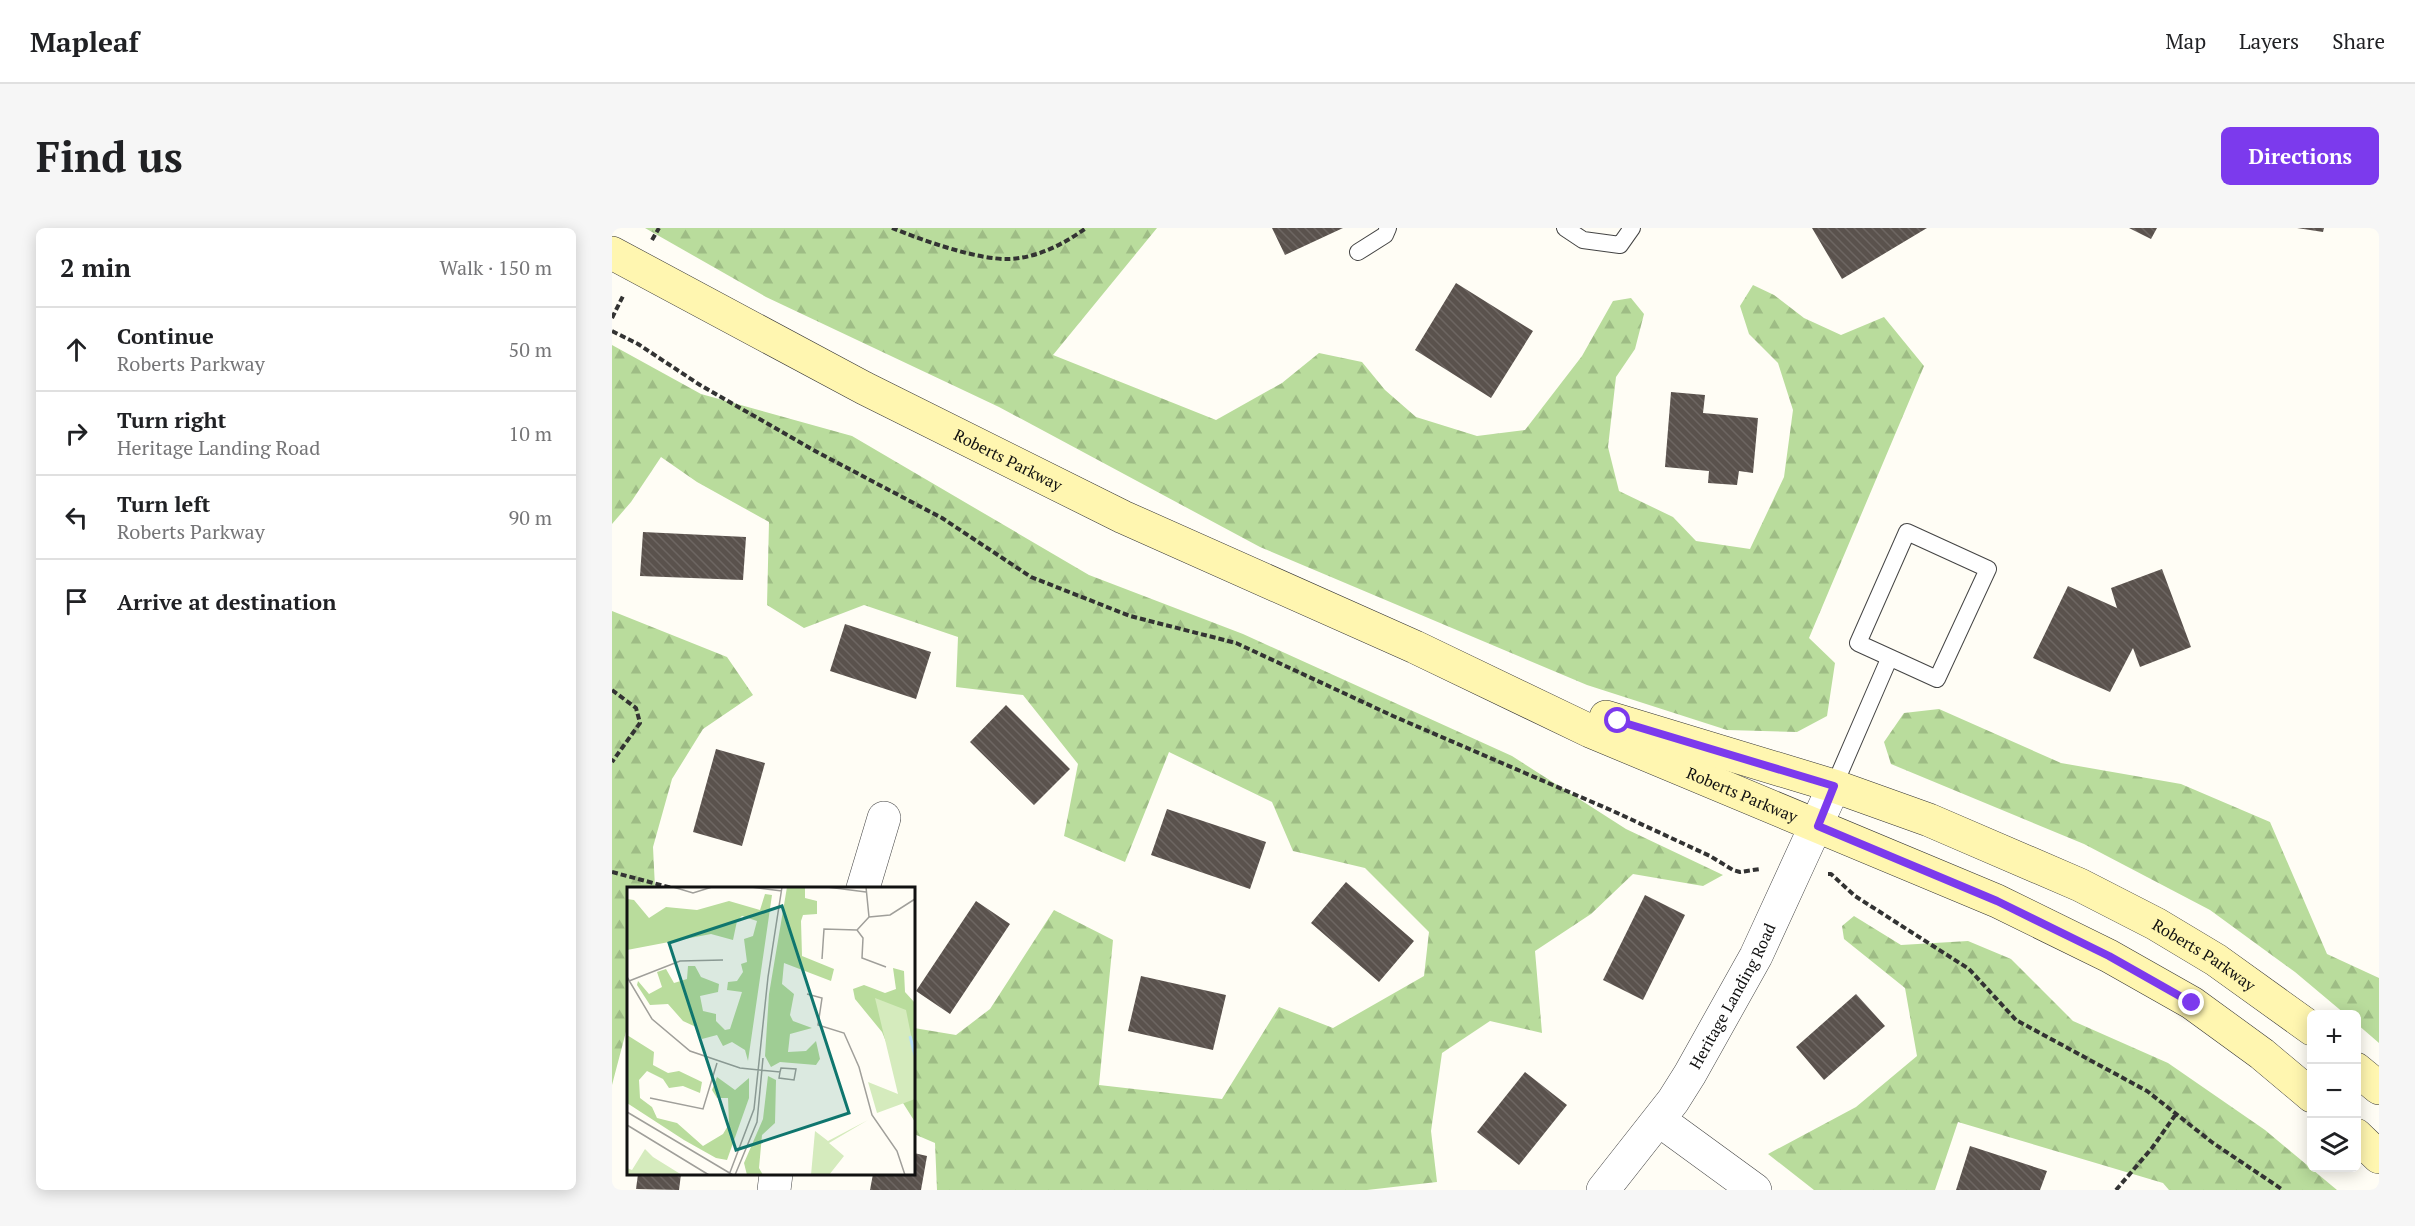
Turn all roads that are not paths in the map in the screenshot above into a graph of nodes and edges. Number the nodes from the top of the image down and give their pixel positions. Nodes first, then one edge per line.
1 (1388, 228) edge
2 (1565, 228) edge
3 (1632, 228) edge
4 (1358, 252) dead end
5 (612, 253) edge
6 (1415, 647) junction
7 (1889, 659) junction
8 (1834, 786) junction
9 (884, 818) dead end
10 (1818, 826) junction
11 (863, 887) edge
12 (2307, 1025) edge
13 (2361, 1073) edge
14 (2379, 1088) edge
15 (2307, 1092) edge
16 (1659, 1120) junction
17 (2361, 1141) edge
18 (2379, 1157) edge
19 (776, 1175) edge
20 (774, 1190) edge
21 (1603, 1190) edge
22 (1755, 1190) edge

1 - 4 lane
2 - 3 lane
5 - 6 main road, Roberts Parkway
6 - 8 main road, Roberts Parkway
6 - 10 main road, Roberts Parkway
7 - 7 lane
7 - 8 lane
8 - 10 street, Heritage Landing Road
8 - 12 main road, Roberts Parkway
9 - 11 street
10 - 15 main road, Roberts Parkway
10 - 16 street, Heritage Landing Road
13 - 14 main road
16 - 21 street, Heritage Landing Road
16 - 22 street
17 - 18 main road
19 - 20 street

